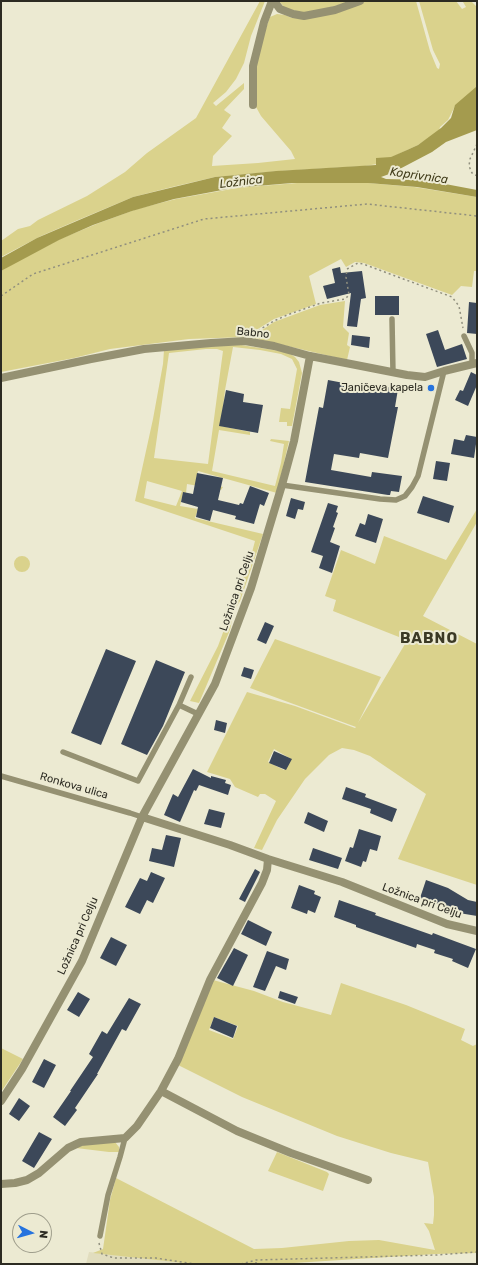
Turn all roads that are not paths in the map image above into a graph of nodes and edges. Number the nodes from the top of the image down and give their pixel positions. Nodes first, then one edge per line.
1 (273, 1) edge
2 (360, 1) edge
3 (253, 105) dead end
4 (392, 320) dead end
5 (464, 336) road end
6 (310, 356) junction
7 (475, 363) edge
8 (444, 371) junction
9 (393, 373) junction
10 (1, 378) edge
11 (282, 485) junction
12 (191, 677) dead end
13 (179, 706) junction
14 (198, 714) junction
15 (63, 752) dead end
16 (1, 776) edge
17 (142, 817) junction
18 (268, 859) junction
19 (477, 932) edge
20 (161, 1091) junction
21 (1, 1101) edge
22 (125, 1138) junction
23 (368, 1180) dead end
24 (1, 1184) edge
25 (100, 1236) road end

1 - 2 street
1 - 3 street
4 - 9 lane
5 - 7 lane
6 - 9 street, Babno
6 - 10 street, Babno
6 - 11 street, Ložnica pri Celju
7 - 8 street, Babno
8 - 9 street, Babno
8 - 11 lane
11 - 14 street, Ložnica pri Celju
12 - 13 lane
13 - 14 lane
13 - 15 lane
14 - 17 street, Ložnica pri Celju
16 - 17 lane, Ronkova ulica
17 - 18 street, Ložnica pri Celju
17 - 21 street, Ložnica pri Celju
18 - 19 street, Ložnica pri Celju
18 - 20 street
20 - 22 street
20 - 23 street
22 - 24 street
22 - 25 lane

